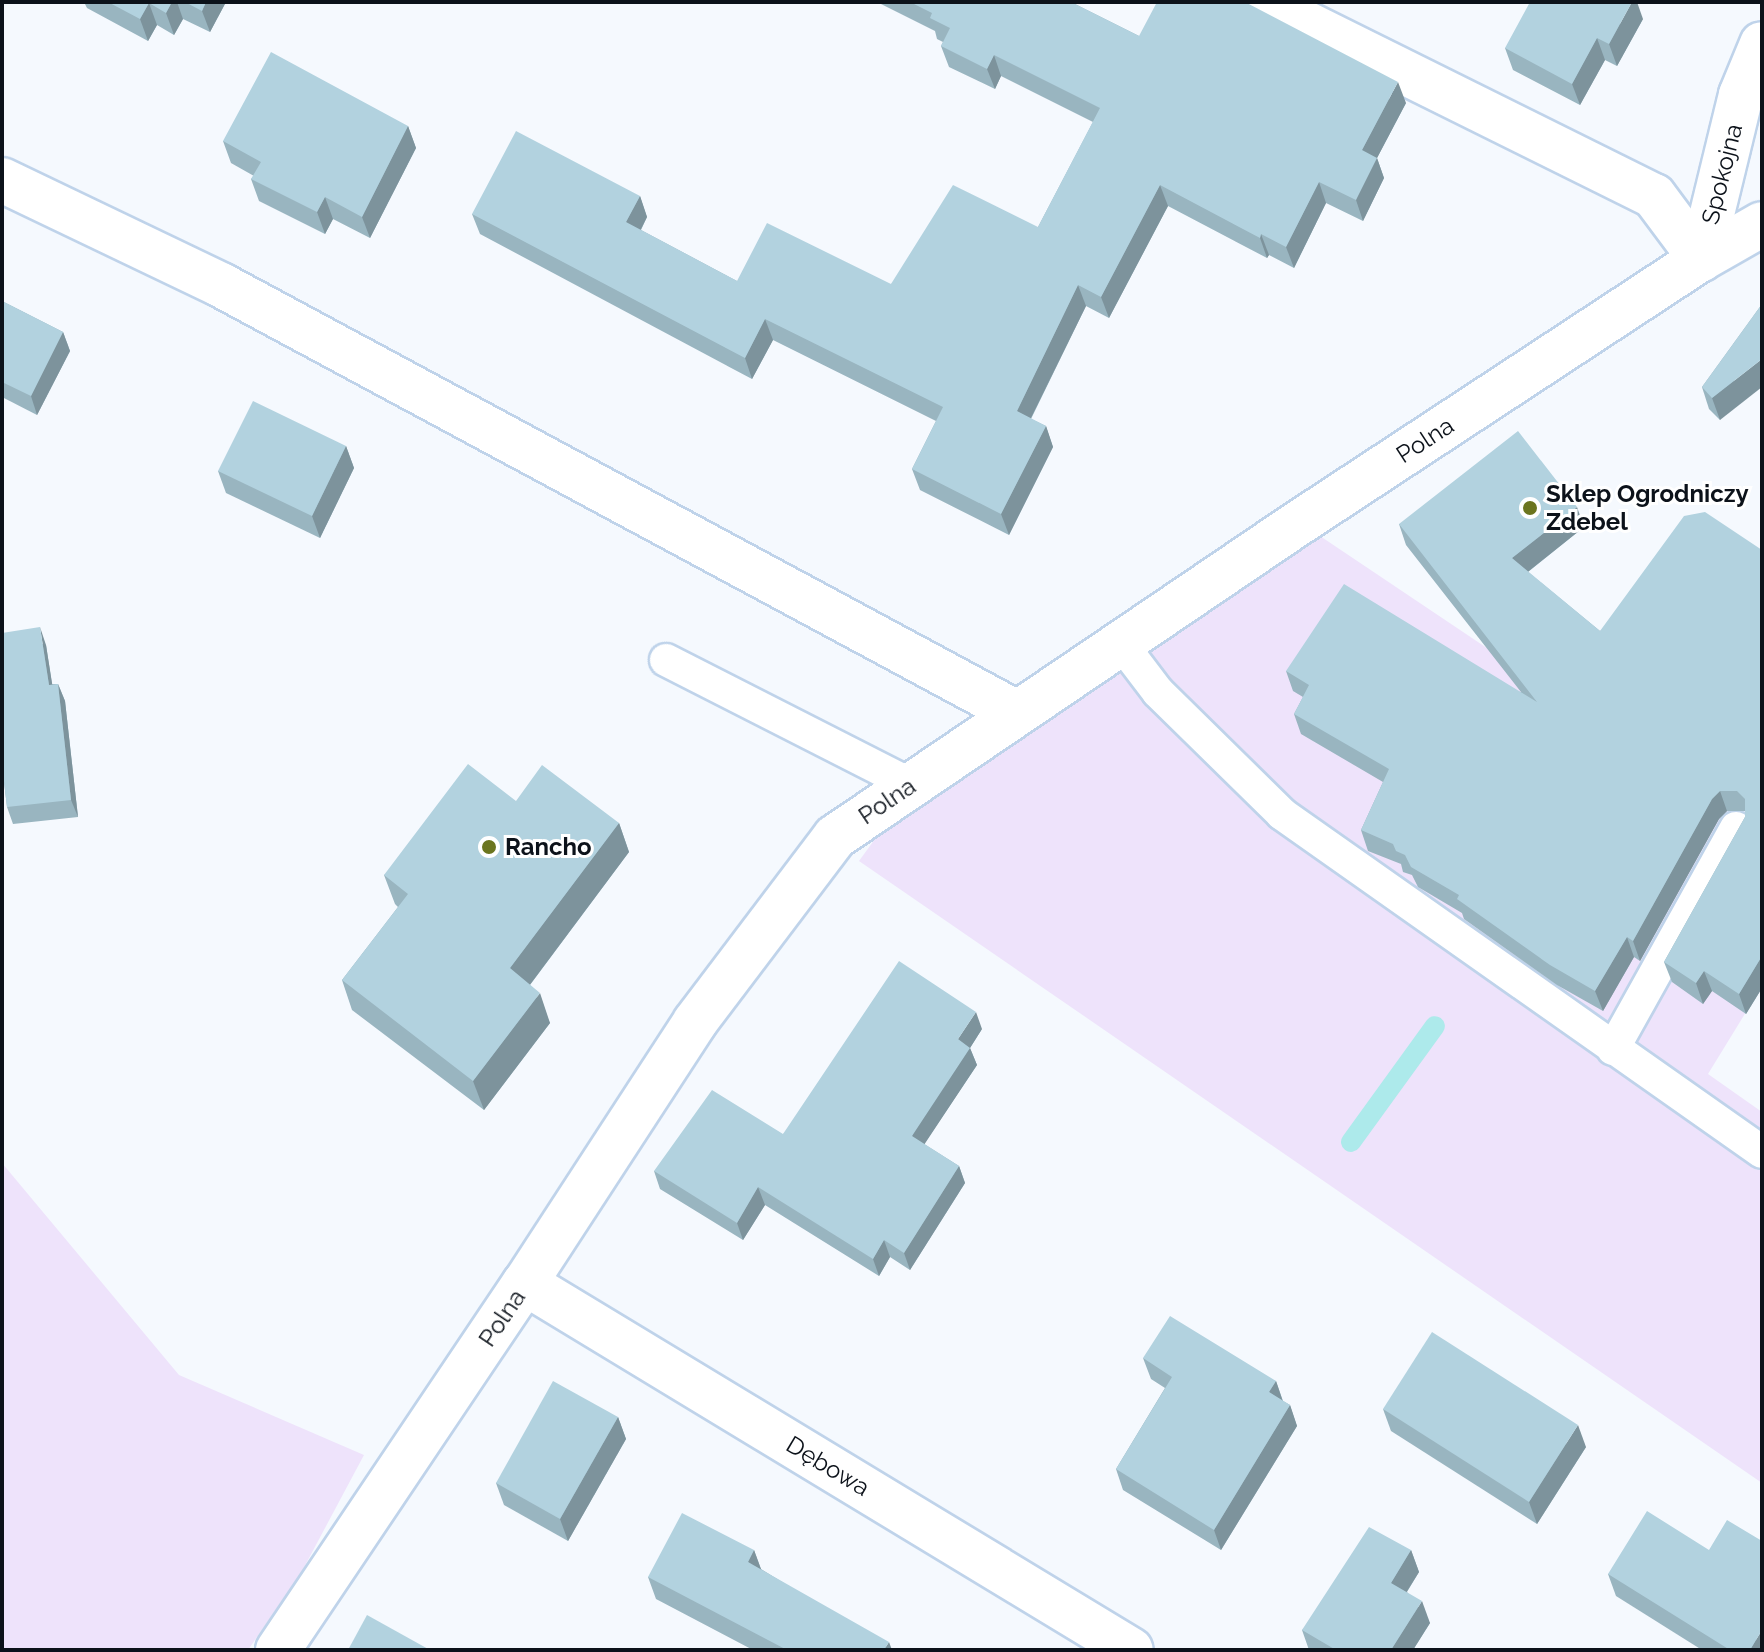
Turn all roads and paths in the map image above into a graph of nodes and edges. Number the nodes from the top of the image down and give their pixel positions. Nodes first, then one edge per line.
1 (1263, 2) edge
2 (1762, 44) edge
3 (2, 180) edge
4 (1762, 224) edge
5 (1701, 259) junction
6 (1120, 642) junction
7 (666, 660) dead end
8 (1015, 712) junction
9 (911, 785) junction
10 (1736, 828) edge
11 (1613, 1049) junction
12 (1762, 1152) edge
13 (525, 1283) junction
14 (278, 1650) edge
15 (1131, 1650) edge

1 - 5 street
2 - 5 street, Spokojna
3 - 8 street
4 - 5 street, Polna
5 - 6 street, Polna
6 - 8 street, Polna
6 - 11 lane
7 - 9 lane
8 - 9 street, Polna
9 - 13 street, Polna
10 - 11 lane
11 - 12 lane
13 - 14 street, Polna
13 - 15 street, Dębowa

